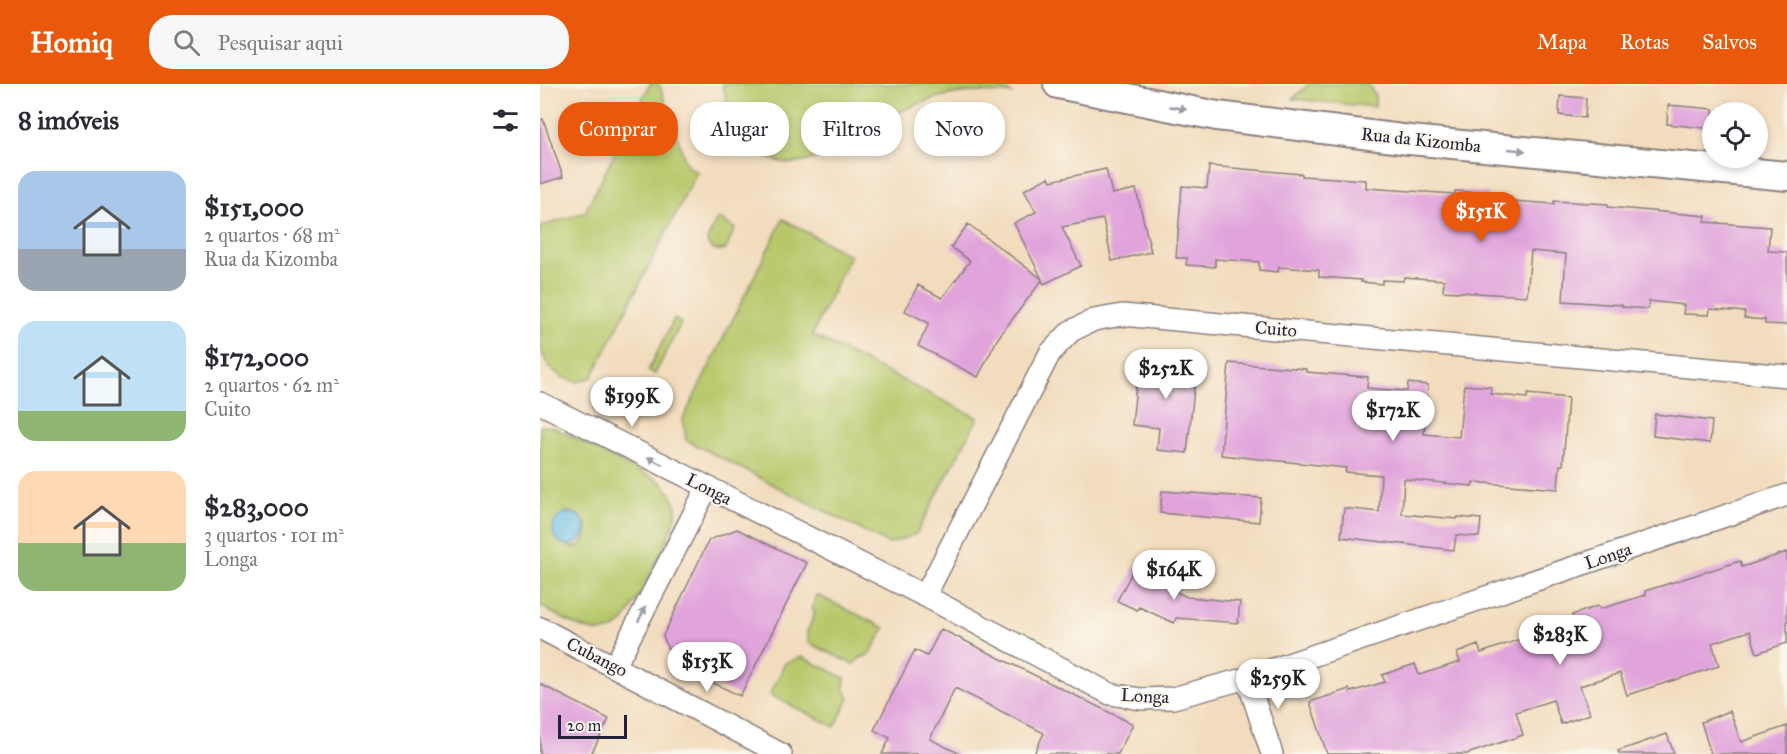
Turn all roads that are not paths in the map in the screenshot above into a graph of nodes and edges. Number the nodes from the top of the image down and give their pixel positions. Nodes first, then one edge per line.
1 (1058, 84) edge
2 (1787, 176) edge
3 (1787, 376) edge
4 (540, 403) edge
5 (707, 488) junction
6 (1787, 495) edge
7 (925, 596) junction
8 (540, 628) edge
9 (615, 666) junction
10 (1247, 678) junction
11 (781, 754) edge
12 (1272, 754) edge

1 -> 2 main road, Rua da Kizomba
3 - 7 street, Cuito
5 -> 4 street, Longa
5 - 7 street, Longa
9 -> 5 street
6 - 10 street, Longa
7 - 10 street, Longa
8 - 9 street, Cubango
9 - 11 street, Cubango
10 - 12 street

